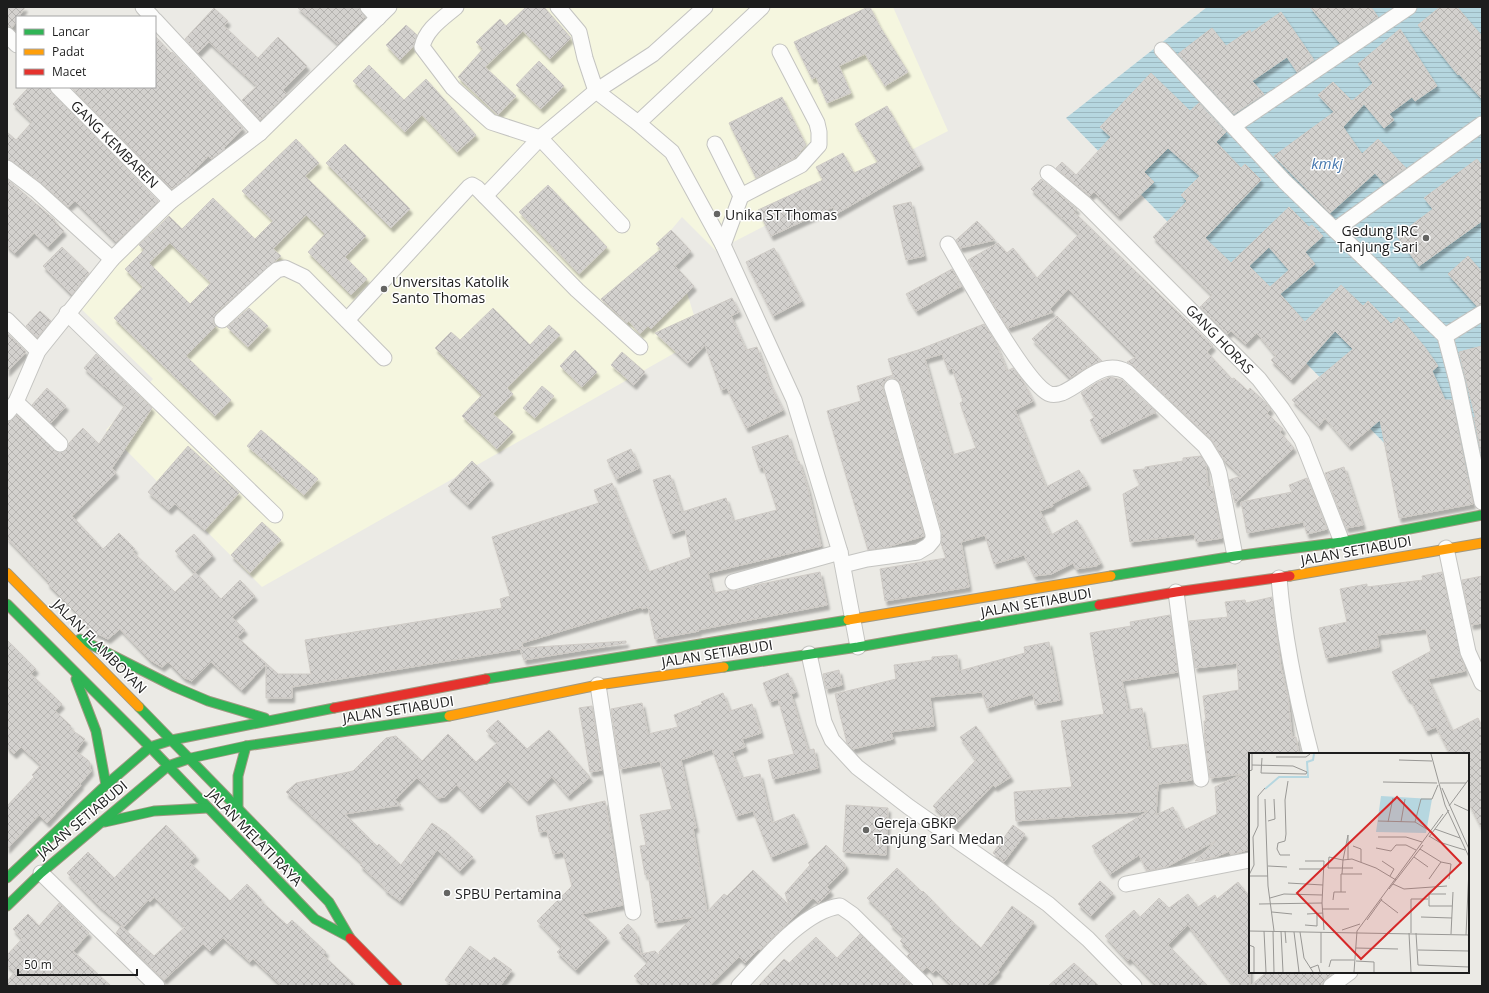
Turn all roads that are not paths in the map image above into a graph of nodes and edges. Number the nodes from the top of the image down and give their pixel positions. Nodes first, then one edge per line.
1 (143, 7) edge
2 (368, 7) edge
3 (389, 7) edge
4 (456, 7) edge
5 (558, 7) edge
6 (705, 7) edge
7 (762, 7) edge
8 (1409, 7) edge
9 (151, 16) edge
10 (378, 18) junction
11 (156, 21) edge
12 (7, 35) edge
13 (16, 44) edge
14 (1162, 50) dead end
15 (780, 52) dead end
16 (59, 88) edge
17 (596, 91) junction
18 (638, 123) junction
19 (1482, 124) edge
20 (1233, 126) junction
21 (260, 133) junction
22 (540, 138) junction
23 (715, 144) dead end
24 (7, 168) edge
25 (1048, 173) dead end
26 (485, 196) junction
27 (741, 196) junction
28 (171, 201) junction
29 (622, 225) dead end
30 (1335, 230) junction
31 (948, 244) dead end
32 (722, 245) junction
33 (112, 259) junction
34 (1482, 313) edge
35 (67, 314) junction
36 (7, 320) edge
37 (222, 320) dead end
38 (347, 320) junction
39 (1445, 336) junction
40 (640, 347) dead end
41 (38, 351) junction
42 (384, 358) dead end
43 (892, 387) dead end
44 (11, 408) edge
45 (60, 444) dead end
46 (1482, 502) edge
47 (275, 516) dead end
48 (1482, 516) edge
49 (1342, 542) junction
50 (1482, 543) edge
51 (1446, 548) junction
52 (1235, 556) junction
53 (842, 559) junction
54 (7, 573) edge
55 (1280, 574) junction
56 (733, 582) dead end
57 (1176, 592) junction
58 (7, 604) edge
59 (854, 619) junction
60 (65, 631) junction
61 (858, 647) junction
62 (809, 654) junction
63 (72, 669) junction
64 (1482, 683) edge
65 (598, 685) junction
66 (270, 719) junction
67 (172, 740) junction
68 (246, 746) junction
69 (150, 747) junction
70 (1311, 753) edge
71 (191, 758) junction
72 (168, 766) junction
73 (1201, 779) dead end
74 (106, 785) junction
75 (238, 807) junction
76 (208, 808) junction
77 (101, 823) junction
78 (1249, 860) edge
79 (41, 873) junction
80 (7, 878) edge
81 (1126, 884) dead end
82 (7, 906) edge
83 (633, 912) dead end
84 (349, 937) junction
85 (1349, 973) edge
86 (157, 986) edge
87 (397, 986) edge
88 (739, 986) edge
89 (925, 986) edge
90 (1134, 986) edge
91 (1331, 986) edge

1 - 9 street
2 - 10 street
3 - 10 street
4 - 22 street
5 - 17 street
6 - 17 street
7 - 18 street
8 - 20 street
10 - 21 street
11 - 21 street
12 - 13 street
14 - 20 street
15 - 27 street
16 - 28 street, GANG KEMBAREN
17 - 18 street
17 - 22 street
18 - 32 street
19 - 30 street
20 - 30 street
21 - 28 street
22 - 26 street
22 - 29 street
23 - 27 street
24 - 33 street
25 - 49 street, GANG HORAS
26 - 38 street
26 - 40 street
27 - 32 street
28 - 33 street
30 - 39 street
31 - 52 street
32 - 53 street
33 - 35 street
34 - 39 street
35 - 41 street
35 - 47 street
36 - 41 street
37 - 38 street
38 - 42 street
39 - 46 street
41 - 44 street
43 - 53 street
44 - 45 street
48 - 49 main road, JALAN SETIABUDI
49 - 52 main road, JALAN SETIABUDI
50 - 51 main road, JALAN SETIABUDI
51 - 55 main road, JALAN SETIABUDI
51 - 64 street
52 - 59 main road, JALAN SETIABUDI
53 - 56 street
53 - 59 street
54 - 60 main road, JALAN FLAMBOYAN
55 - 57 main road, JALAN SETIABUDI
55 - 70 street
57 - 61 main road, JALAN SETIABUDI
57 - 73 street
58 - 63 main road
59 - 61 street
59 - 66 main road, JALAN SETIABUDI
60 - 66 main road
60 - 67 main road, JALAN FLAMBOYAN
61 - 62 main road, JALAN SETIABUDI
62 - 65 main road, JALAN SETIABUDI
62 - 90 street
63 - 69 main road
63 - 74 main road
65 - 68 main road, JALAN SETIABUDI
65 - 83 street
66 - 67 main road, JALAN SETIABUDI
67 - 69 main road, JALAN SETIABUDI
67 - 71 main road, JALAN MELATI RAYA
68 - 71 main road, JALAN SETIABUDI
68 - 75 main road
69 - 72 main road, JALAN MELATI RAYA
69 - 74 main road, JALAN SETIABUDI
71 - 72 main road, JALAN SETIABUDI
71 - 75 main road, JALAN MELATI RAYA
72 - 76 main road, JALAN MELATI RAYA
72 - 77 main road, JALAN SETIABUDI
74 - 80 main road, JALAN SETIABUDI
75 - 84 main road, JALAN MELATI RAYA
76 - 77 main road
76 - 84 main road, JALAN MELATI RAYA
77 - 79 main road, JALAN SETIABUDI
78 - 81 street
79 - 82 main road, JALAN SETIABUDI
79 - 86 street
84 - 87 main road, JALAN MELATI RAYA
85 - 91 street
88 - 89 street

